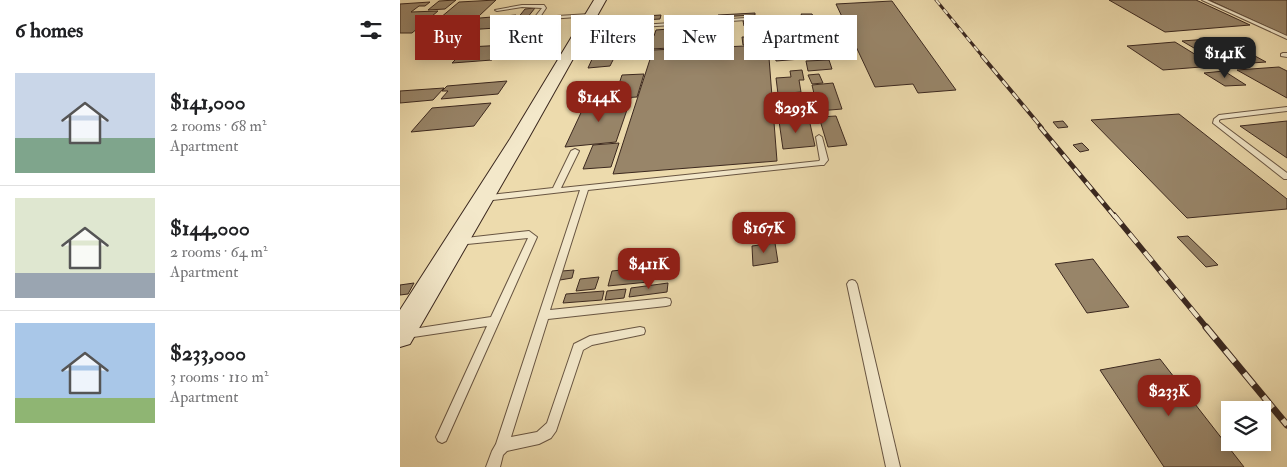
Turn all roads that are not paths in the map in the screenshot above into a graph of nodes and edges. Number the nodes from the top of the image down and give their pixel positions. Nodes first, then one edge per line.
1 (1204, 0) edge
2 (497, 10) dead end
3 (539, 15) edge
4 (744, 19) edge
5 (654, 25) edge
6 (1287, 38) edge
7 (571, 47) edge
8 (1287, 109) edge
9 (819, 137) dead end
10 (575, 151) dead end
11 (1287, 177) edge
12 (585, 187) junction
13 (556, 190) junction
14 (483, 198) junction
15 (456, 243) junction
16 (852, 284) dead end
17 (666, 302) dead end
18 (544, 315) junction
19 (494, 321) junction
20 (640, 331) dead end
21 (400, 335) edge
22 (442, 437) dead end
23 (501, 447) junction
24 (493, 467) edge
25 (893, 467) edge

1 - 6 lane
2 - 3 lane
4 - 5 lane
7 - 14 street
8 - 11 lane
9 - 12 lane
10 - 13 lane
12 - 13 lane
12 - 18 lane
13 - 14 lane
14 - 15 street
15 - 19 lane
15 - 21 street
16 - 25 lane
17 - 18 lane
18 - 23 lane
19 - 21 lane
19 - 22 lane
20 - 23 lane
23 - 24 lane

